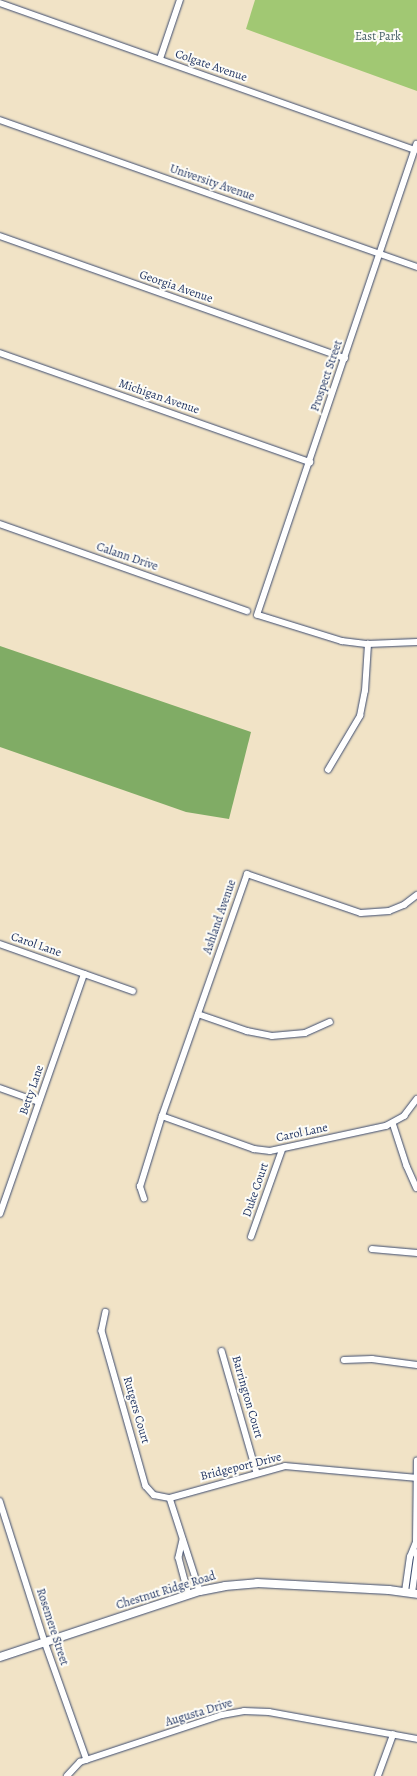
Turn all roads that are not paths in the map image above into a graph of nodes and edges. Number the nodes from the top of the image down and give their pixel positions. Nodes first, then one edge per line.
1 (180, 0) edge
2 (0, 3) edge
3 (160, 60) junction
4 (0, 120) edge
5 (416, 147) edge
6 (0, 236) edge
7 (380, 254) junction
8 (417, 267) edge
9 (0, 353) edge
10 (345, 358) junction
11 (310, 462) junction
12 (0, 524) edge
13 (247, 611) dead end
14 (417, 642) edge
15 (368, 644) junction
16 (328, 770) dead end
17 (417, 895) edge
18 (0, 944) edge
19 (84, 974) junction
20 (133, 991) dead end
21 (198, 1014) junction
22 (330, 1022) dead end
23 (0, 1088) edge
24 (417, 1099) edge
25 (39, 1102) junction
26 (162, 1116) junction
27 (393, 1123) junction
28 (282, 1150) junction
29 (417, 1188) edge
30 (144, 1199) dead end
31 (0, 1214) edge
32 (251, 1238) dead end
33 (372, 1248) dead end
34 (417, 1253) edge
35 (106, 1312) dead end
36 (222, 1351) dead end
37 (344, 1360) dead end
38 (417, 1364) edge
39 (417, 1461) edge
40 (257, 1473) junction
41 (417, 1478) edge
42 (170, 1498) junction
43 (0, 1501) edge
44 (417, 1504) edge
45 (182, 1540) junction
46 (200, 1591) junction
47 (411, 1593) edge
48 (189, 1595) junction
49 (45, 1642) junction
50 (0, 1658) edge
51 (394, 1735) junction
52 (417, 1739) edge
53 (87, 1760) junction
54 (67, 1776) edge
55 (378, 1776) edge

1 - 3 street
2 - 3 street, Colgate Avenue
3 - 5 street, Colgate Avenue
4 - 7 street, University Avenue
5 - 7 street, Prospect Street
6 - 10 street, Georgia Avenue
7 - 8 street, University Avenue
7 - 10 street, Prospect Street
9 - 11 street, Michigan Avenue
10 - 11 street, Prospect Street
11 - 15 street, Prospect Street
12 - 13 street, Calann Drive
14 - 15 street
15 - 16 street
17 - 21 street, Ashland Avenue
18 - 19 street, Carol Lane
19 - 20 street, Carol Lane
19 - 25 street, Betty Lane
21 - 22 street
21 - 26 street, Ashland Avenue
23 - 25 street
24 - 27 street, Carol Lane
25 - 31 street, Betty Lane
26 - 28 street, Carol Lane
26 - 30 street, Ashland Avenue
27 - 28 street, Carol Lane
27 - 29 street
28 - 32 street, Duke Court
33 - 34 street
35 - 42 street, Rutgers Court
36 - 40 street, Barrington Court
37 - 38 street
39 - 41 street
40 - 41 street, Bridgeport Drive
40 - 42 street, Bridgeport Drive
41 - 44 street
42 - 45 street
43 - 49 street, Rosemere Street
44 - 47 street
45 - 46 street
45 - 48 street
46 - 47 street, Chestnut Ridge Road
46 - 48 street, Chestnut Ridge Road
48 - 49 street, Chestnut Ridge Road
49 - 50 street, Chestnut Ridge Road
49 - 53 street, Rosemere Street
51 - 52 street, Augusta Drive
51 - 53 street, Augusta Drive
51 - 55 street
53 - 54 street, Augusta Drive

